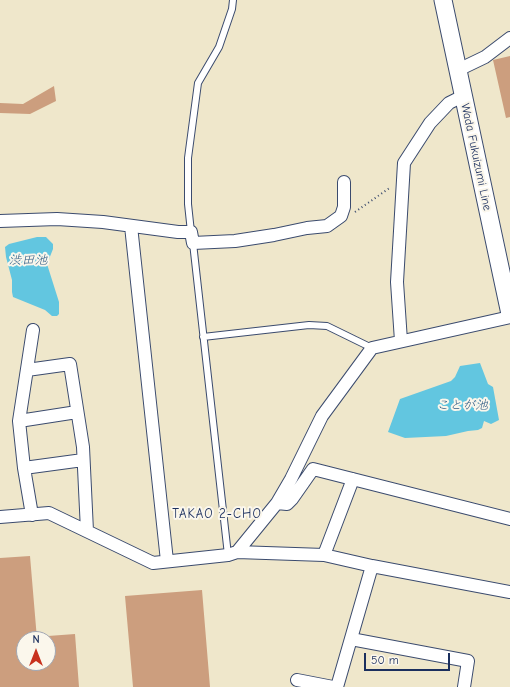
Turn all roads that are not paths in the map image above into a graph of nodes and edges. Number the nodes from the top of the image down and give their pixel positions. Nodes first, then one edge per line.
1 (233, 0) edge
2 (443, 0) edge
3 (510, 38) edge
4 (458, 70) junction
5 (463, 96) junction
6 (344, 182) dead end
7 (0, 221) edge
8 (131, 226) junction
9 (192, 238) junction
10 (510, 314) edge
11 (510, 317) edge
12 (33, 330) dead end
13 (204, 337) junction
14 (400, 341) junction
15 (372, 348) junction
16 (27, 370) junction
17 (77, 412) junction
18 (19, 421) junction
19 (83, 460) junction
20 (24, 468) junction
21 (353, 479) junction
22 (277, 503) junction
23 (32, 515) junction
24 (0, 518) edge
25 (510, 519) edge
26 (87, 531) junction
27 (233, 554) junction
28 (324, 555) junction
29 (167, 561) junction
30 (372, 566) junction
31 (510, 592) edge
32 (351, 640) junction
33 (297, 680) dead end
34 (333, 687) edge
35 (337, 687) edge
36 (464, 687) edge

1 - 9 lane
2 - 4 main road, Wada Fukuizumi Line
3 - 4 street
4 - 5 main road, Wada Fukuizumi Line
5 - 10 main road, Wada Fukuizumi Line
5 - 14 street
6 - 9 street
7 - 8 street
8 - 9 street
8 - 29 street
9 - 13 lane
11 - 14 street
12 - 16 street
13 - 15 lane
13 - 27 lane
14 - 15 street
15 - 22 street
16 - 17 street
16 - 18 street
17 - 18 street
17 - 19 street
18 - 20 street
19 - 20 street
19 - 26 street
20 - 23 street
21 - 22 street
21 - 25 street
21 - 28 street
22 - 27 street
23 - 24 street
23 - 26 street
26 - 29 street
27 - 28 street
27 - 29 street
28 - 30 street
30 - 31 street
30 - 32 street
32 - 35 street
32 - 36 street
33 - 34 street

